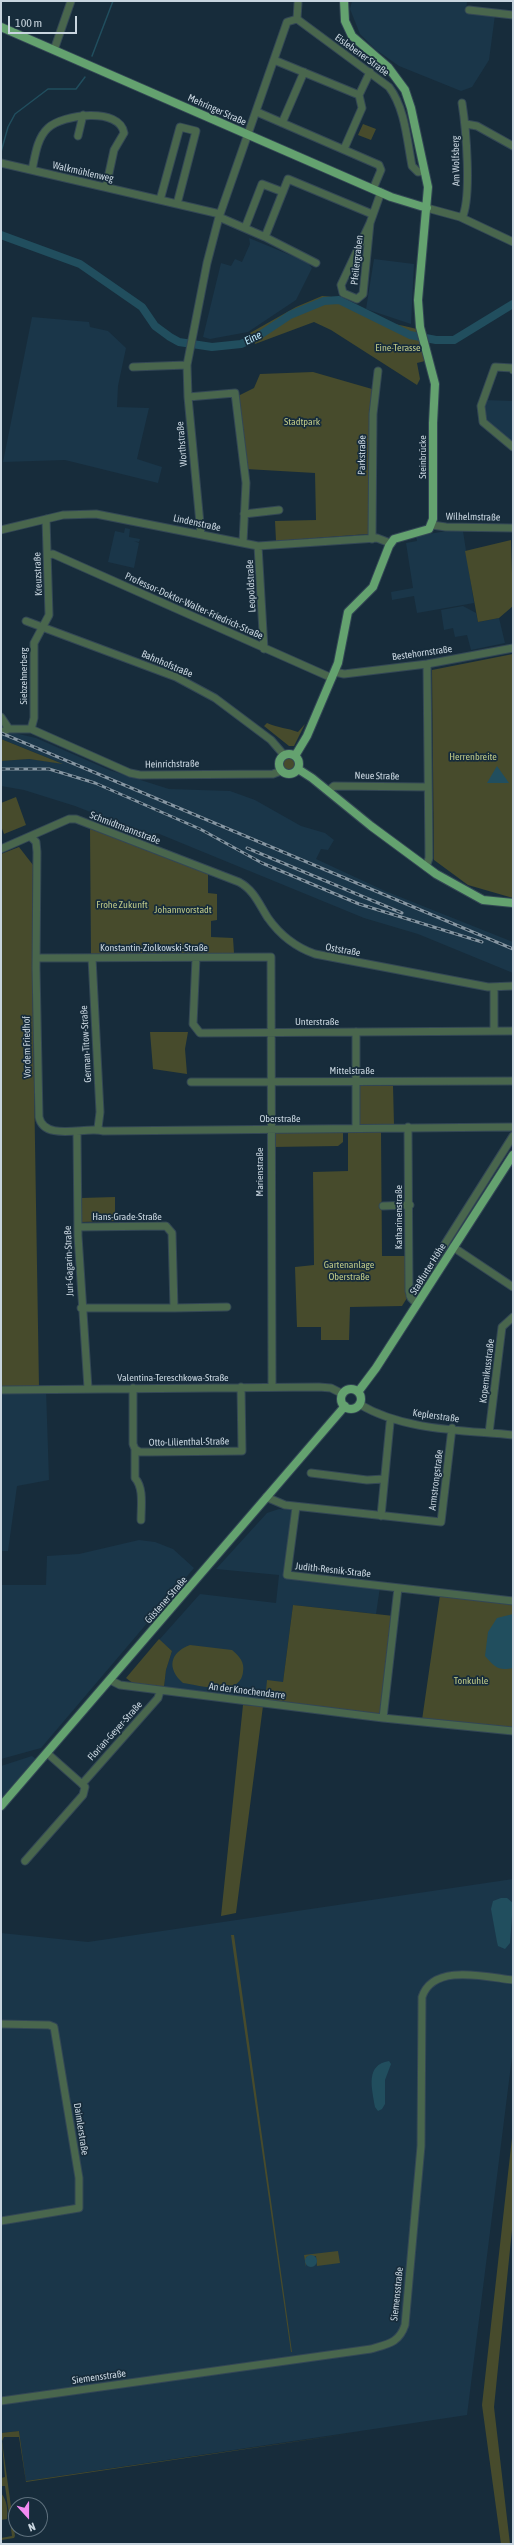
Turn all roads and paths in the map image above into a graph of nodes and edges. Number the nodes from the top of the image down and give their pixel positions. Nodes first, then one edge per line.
1 (71, 1) edge
2 (344, 1) edge
3 (298, 3) dead end
4 (469, 10) dead end
5 (513, 15) edge
6 (297, 20) junction
7 (1, 27) edge
8 (54, 50) junction
9 (274, 60) junction
10 (304, 72) junction
11 (370, 72) junction
12 (359, 95) junction
13 (462, 103) dead end
14 (257, 112) junction
15 (83, 115) junction
16 (282, 124) junction
17 (466, 124) junction
18 (247, 134) junction
19 (78, 136) dead end
20 (513, 146) edge
21 (344, 148) junction
22 (1, 163) edge
23 (32, 170) junction
24 (424, 171) junction
25 (106, 187) junction
26 (373, 189) junction
27 (283, 192) junction
28 (381, 192) junction
29 (160, 200) junction
30 (177, 204) junction
31 (427, 208) junction
32 (372, 214) junction
33 (220, 215) junction
34 (462, 218) junction
35 (370, 223) junction
36 (245, 228) junction
37 (265, 236) junction
38 (513, 242) edge
39 (316, 263) dead end
40 (187, 365) junction
41 (133, 367) dead end
42 (513, 370) edge
43 (378, 371) dead end
44 (435, 388) joint
45 (188, 397) junction
46 (513, 447) edge
47 (279, 510) dead end
48 (244, 514) junction
49 (46, 520) junction
50 (432, 525) junction
51 (513, 528) edge
52 (1, 530) edge
53 (201, 534) junction
54 (372, 539) junction
55 (243, 542) junction
56 (390, 543) junction
57 (258, 546) junction
58 (48, 555) junction
59 (26, 620) dead end
60 (44, 626) junction
61 (513, 648) edge
62 (264, 649) junction
63 (427, 664) junction
64 (333, 675) junction
65 (1, 718) edge
66 (31, 729) junction
67 (5, 730) edge
68 (284, 755) junction
69 (295, 756) junction
70 (298, 769) junction
71 (281, 771) junction
72 (428, 787) junction
73 (328, 791) junction
74 (31, 837) junction
75 (1, 848) edge
76 (426, 867) junction
77 (220, 875) joint
78 (513, 903) edge
79 (270, 957) joint
80 (37, 958) junction
81 (92, 958) junction
82 (196, 958) junction
83 (513, 986) edge
84 (494, 987) junction
85 (494, 1031) junction
86 (513, 1031) edge
87 (270, 1032) junction
88 (356, 1032) junction
89 (271, 1081) junction
90 (513, 1081) edge
91 (191, 1082) dead end
92 (356, 1082) junction
93 (408, 1127) junction
94 (513, 1127) edge
95 (98, 1128) junction
96 (270, 1128) junction
97 (356, 1128) junction
98 (49, 1130) joint
99 (77, 1133) junction
100 (513, 1136) edge
101 (513, 1155) edge
102 (410, 1205) junction
103 (383, 1206) dead end
104 (78, 1227) junction
105 (453, 1247) junction
106 (513, 1287) edge
107 (410, 1296) junction
108 (417, 1304) junction
109 (227, 1307) dead end
110 (81, 1308) junction
111 (174, 1308) junction
112 (513, 1316) edge
113 (241, 1387) junction
114 (272, 1387) junction
115 (88, 1388) junction
116 (133, 1388) junction
117 (1, 1390) edge
118 (358, 1392) junction
119 (343, 1394) junction
120 (360, 1404) junction
121 (345, 1406) junction
122 (390, 1423) dead end
123 (452, 1428) junction
124 (489, 1433) junction
125 (513, 1435) edge
126 (135, 1449) junction
127 (311, 1473) dead end
128 (384, 1479) junction
129 (266, 1497) junction
130 (296, 1506) junction
131 (381, 1516) junction
132 (141, 1520) dead end
133 (398, 1588) junction
134 (513, 1601) edge
135 (110, 1680) junction
136 (160, 1691) junction
137 (383, 1718) junction
138 (513, 1730) edge
139 (47, 1753) junction
140 (82, 1784) junction
141 (1, 1806) edge
142 (25, 1861) dead end
143 (513, 1980) edge
144 (1, 2024) edge
145 (1, 2221) edge
146 (1, 2401) edge

1 - 8 street
2 - 24 main road, Eislebener Straße
3 - 6 street
4 - 5 street
6 - 9 street
6 - 11 street, Eislebener Straße
7 - 8 main road, Mehringer Straße
8 - 18 main road, Mehringer Straße
9 - 10 street
9 - 14 street
10 - 12 street
10 - 16 street
11 - 12 street
11 - 24 street, Eislebener Straße
12 - 21 street
13 - 17 street, Am Wolfsberg
14 - 16 street
14 - 18 street
15 - 19 street
15 - 23 street
15 - 25 street
16 - 21 street
17 - 20 street
17 - 34 street, Am Wolfsberg
18 - 26 main road, Mehringer Straße
18 - 33 street
21 - 26 street
22 - 23 street, Walkmühlenweg
23 - 25 street, Walkmühlenweg
24 - 31 main road, Eislebener Straße
25 - 29 street, Walkmühlenweg
26 - 28 main road, Mehringer Straße
27 - 32 street
27 - 36 street
27 - 37 street
28 - 31 main road, Mehringer Straße
28 - 32 street, Pfeilergraben
29 - 30 street, Walkmühlenweg
29 - 30 street
30 - 33 street, Walkmühlenweg
31 - 34 street
31 - 44 main road, Eislebener Straße
32 - 35 street, Pfeilergraben
33 - 36 street
33 - 40 street, Worthstraße
34 - 38 street
35 - 35 street, Pfeilergraben
36 - 37 street
37 - 39 street
40 - 41 street
40 - 45 street, Worthstraße
42 - 46 street
43 - 54 street, Parkstraße
44 - 50 main road, Steinbrücke
45 - 48 street
45 - 53 street, Worthstraße
47 - 48 street
48 - 55 street
49 - 52 street, Lindenstraße
49 - 53 street, Lindenstraße
49 - 58 street, Kreuzstraße
50 - 51 street, Wilhelmstraße
50 - 56 main road, Wilhelmstraße
53 - 55 street, Lindenstraße
54 - 56 street, Lindenstraße
54 - 57 street, Lindenstraße
55 - 57 street, Lindenstraße
56 - 64 main road
57 - 62 street, Leopoldstraße
58 - 60 street, Kreuzstraße
58 - 62 street, Professor-Doktor-Walter-Friedrich-Straße
59 - 60 street, Bahnhofstraße
60 - 66 street, Siebzehnerberg
60 - 68 street, Bahnhofstraße
61 - 63 street, Bestehornstraße
62 - 64 street, Professor-Doktor-Walter-Friedrich-Straße
63 - 64 street, Bestehornstraße
63 - 72 street
64 - 69 main road
65 - 67 street
66 - 67 street, Heinrichstraße
66 - 71 street, Heinrichstraße
68 - 69 main road
68 - 71 main road
69 - 70 main road
70 - 71 main road
70 - 73 main road
72 - 73 street, Neue Straße
72 - 76 street
73 - 76 main road
74 - 75 street, Schmidtmannstraße
74 - 77 street, Schmidtmannstraße
74 - 80 street, Vor dem Friedhof
76 - 78 main road
77 - 84 street, Oststraße
79 - 82 street, Konstantin-Ziolkowski-Straße
79 - 87 street, Marienstraße
80 - 81 street, Konstantin-Ziolkowski-Straße
80 - 98 street, Vor dem Friedhof
81 - 82 street, Konstantin-Ziolkowski-Straße
81 - 95 street, German-Titow-Straße
82 - 87 street, Unterstraße
83 - 84 street, Oststraße
84 - 85 street
85 - 86 street, Unterstraße
85 - 88 street, Unterstraße
87 - 88 street, Unterstraße
87 - 89 street, Marienstraße
88 - 92 street
89 - 91 street, Mittelstraße
89 - 92 street, Mittelstraße
89 - 96 street, Marienstraße
90 - 92 street, Mittelstraße
92 - 97 street
93 - 94 street, Oberstraße
93 - 97 street, Oberstraße
93 - 102 street, Katharinenstraße
95 - 96 street, Oberstraße
95 - 99 street, Oberstraße
96 - 97 street, Oberstraße
96 - 114 street, Marienstraße
98 - 99 street, Oberstraße
99 - 104 street, Juri-Gagarin-Straße
100 - 107 street, Staßfurter Höhe
101 - 105 main road, Staßfurter Höhe
102 - 103 street
102 - 107 street, Katharinenstraße
104 - 110 street, Juri-Gagarin-Straße
104 - 111 street, Hans-Grade-Straße
105 - 106 street
105 - 108 main road, Staßfurter Höhe
107 - 108 street
108 - 118 main road, Staßfurter Höhe
109 - 111 street
110 - 111 street
110 - 115 street, Juri-Gagarin-Straße
112 - 124 street, Kopernikusstraße
113 - 114 street, Valentina-Tereschkowa-Straße
113 - 116 street, Valentina-Tereschkowa-Straße
113 - 126 street, Otto-Lilienthal-Straße
114 - 119 street, Valentina-Tereschkowa-Straße
115 - 116 street, Valentina-Tereschkowa-Straße
115 - 117 street, Valentina-Tereschkowa-Straße
116 - 126 street, Otto-Lilienthal-Straße
118 - 119 main road
118 - 120 main road
119 - 121 main road
120 - 121 main road
120 - 123 street, Keplerstraße
121 - 129 main road, Güstener Straße
122 - 128 street
123 - 124 street, Keplerstraße
123 - 131 street, Armstrongstraße
124 - 125 street, Keplerstraße
126 - 132 street
127 - 128 street
128 - 131 street
129 - 130 street, Armstrongstraße
129 - 135 main road, Güstener Straße
130 - 131 street, Armstrongstraße
130 - 133 street, Judith-Resnik-Straße
133 - 134 street
133 - 137 street
135 - 136 street, An der Knochendarre
135 - 139 main road, Güstener Straße
136 - 137 street, An der Knochendarre
136 - 140 street, Florian-Geyer-Straße
137 - 138 street, An der Knochendarre
139 - 140 street
139 - 141 main road, Güstener Straße
140 - 142 street, Florian-Geyer-Straße
143 - 146 street, Siemensstraße
144 - 145 street, Daimlerstraße

